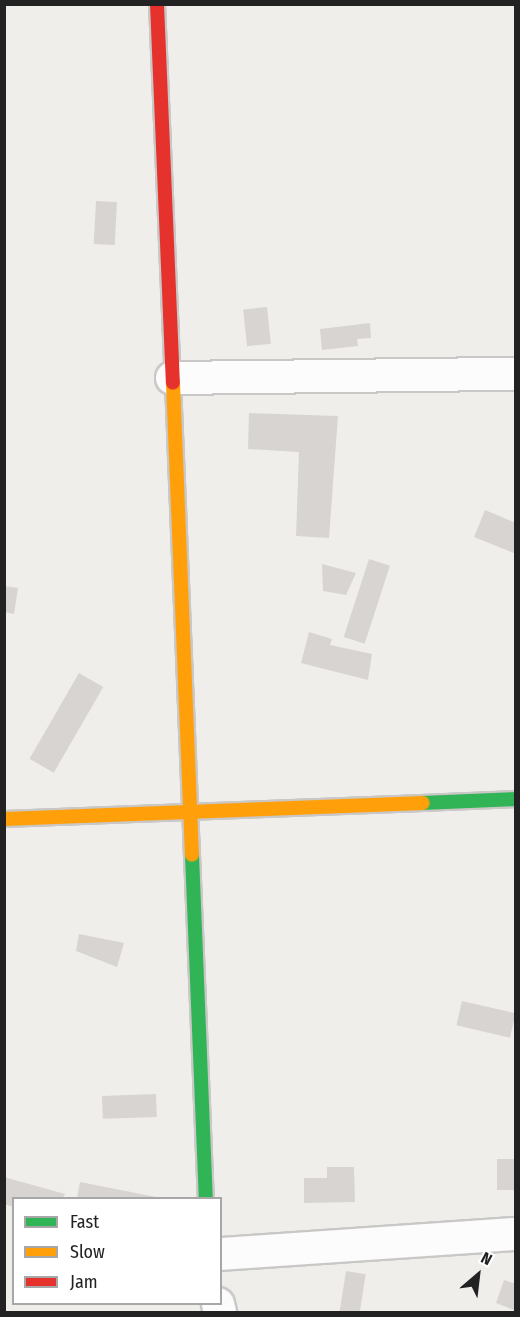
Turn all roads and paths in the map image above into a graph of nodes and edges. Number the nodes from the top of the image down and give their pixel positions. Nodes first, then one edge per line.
1 (158, 4) edge
2 (516, 374) edge
3 (172, 378) junction
4 (516, 799) edge
5 (189, 809) junction
6 (4, 819) edge
7 (206, 1197) edge
8 (516, 1234) edge
9 (222, 1254) edge

1 - 3 street
2 - 3 street
3 - 5 street
4 - 5 street
5 - 6 street
5 - 7 street
8 - 9 street

